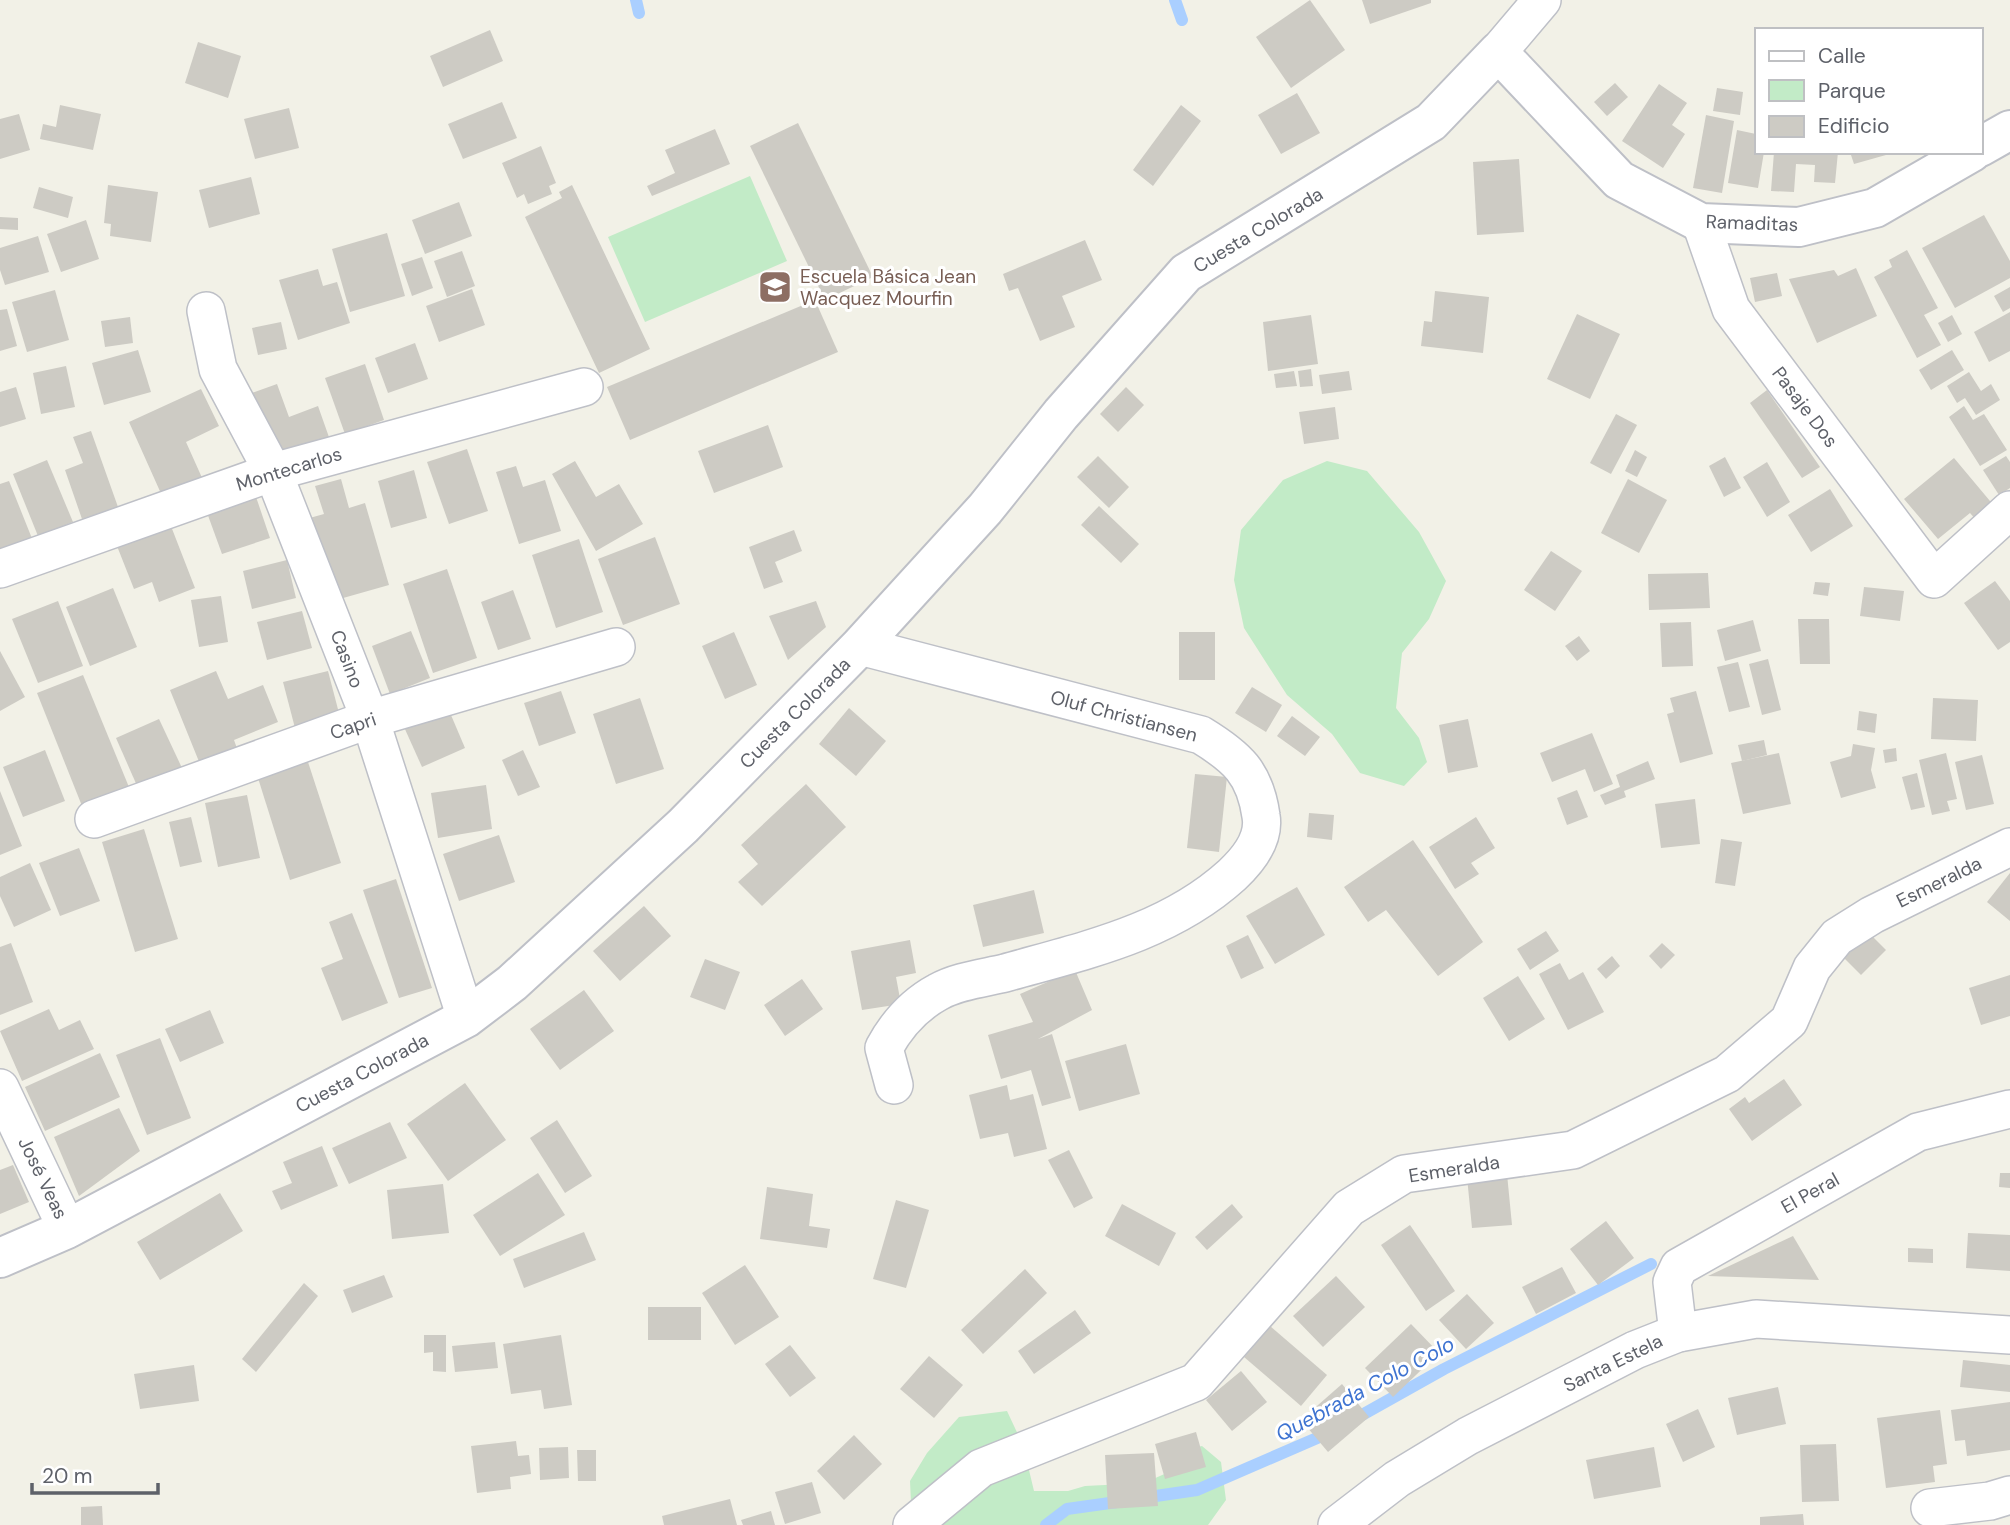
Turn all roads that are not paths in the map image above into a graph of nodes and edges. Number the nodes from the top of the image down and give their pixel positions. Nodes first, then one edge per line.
1 (1542, 0) edge
2 (1498, 52) junction
3 (2010, 130) edge
4 (1982, 146) edge
5 (1969, 154) edge
6 (1701, 223) junction
7 (206, 311) dead end
8 (584, 387) dead end
9 (273, 472) junction
10 (2010, 510) edge
11 (0, 569) edge
12 (860, 646) junction
13 (616, 647) dead end
14 (370, 719) junction
15 (94, 819) dead end
16 (2010, 847) edge
17 (466, 1018) junction
18 (894, 1085) dead end
19 (0, 1088) edge
20 (2010, 1109) edge
21 (67, 1229) junction
22 (0, 1258) edge
23 (1678, 1333) junction
24 (2010, 1335) edge
25 (2010, 1495) edge
26 (1930, 1508) dead end
27 (912, 1525) edge
28 (1337, 1525) edge

1 - 2 street
2 - 6 street, Ramaditas
2 - 12 street, Cuesta Colorada
3 - 4 street
5 - 6 street, Ramaditas
6 - 10 street, Pasaje Dos
7 - 9 street, Casino
8 - 9 street, Montecarlos
9 - 11 street, Montecarlos
9 - 14 street, Casino
12 - 17 street, Cuesta Colorada
12 - 18 street, Oluf Christiansen
13 - 14 street, Capri
14 - 15 street, Capri
14 - 17 street, Casino
16 - 27 street, Esmeralda
17 - 21 street, Cuesta Colorada
19 - 21 street, José Veas
20 - 23 street, El Peral
21 - 22 street, Cuesta Colorada
23 - 24 street, Santa Estela
23 - 28 street, Santa Estela
25 - 26 street

